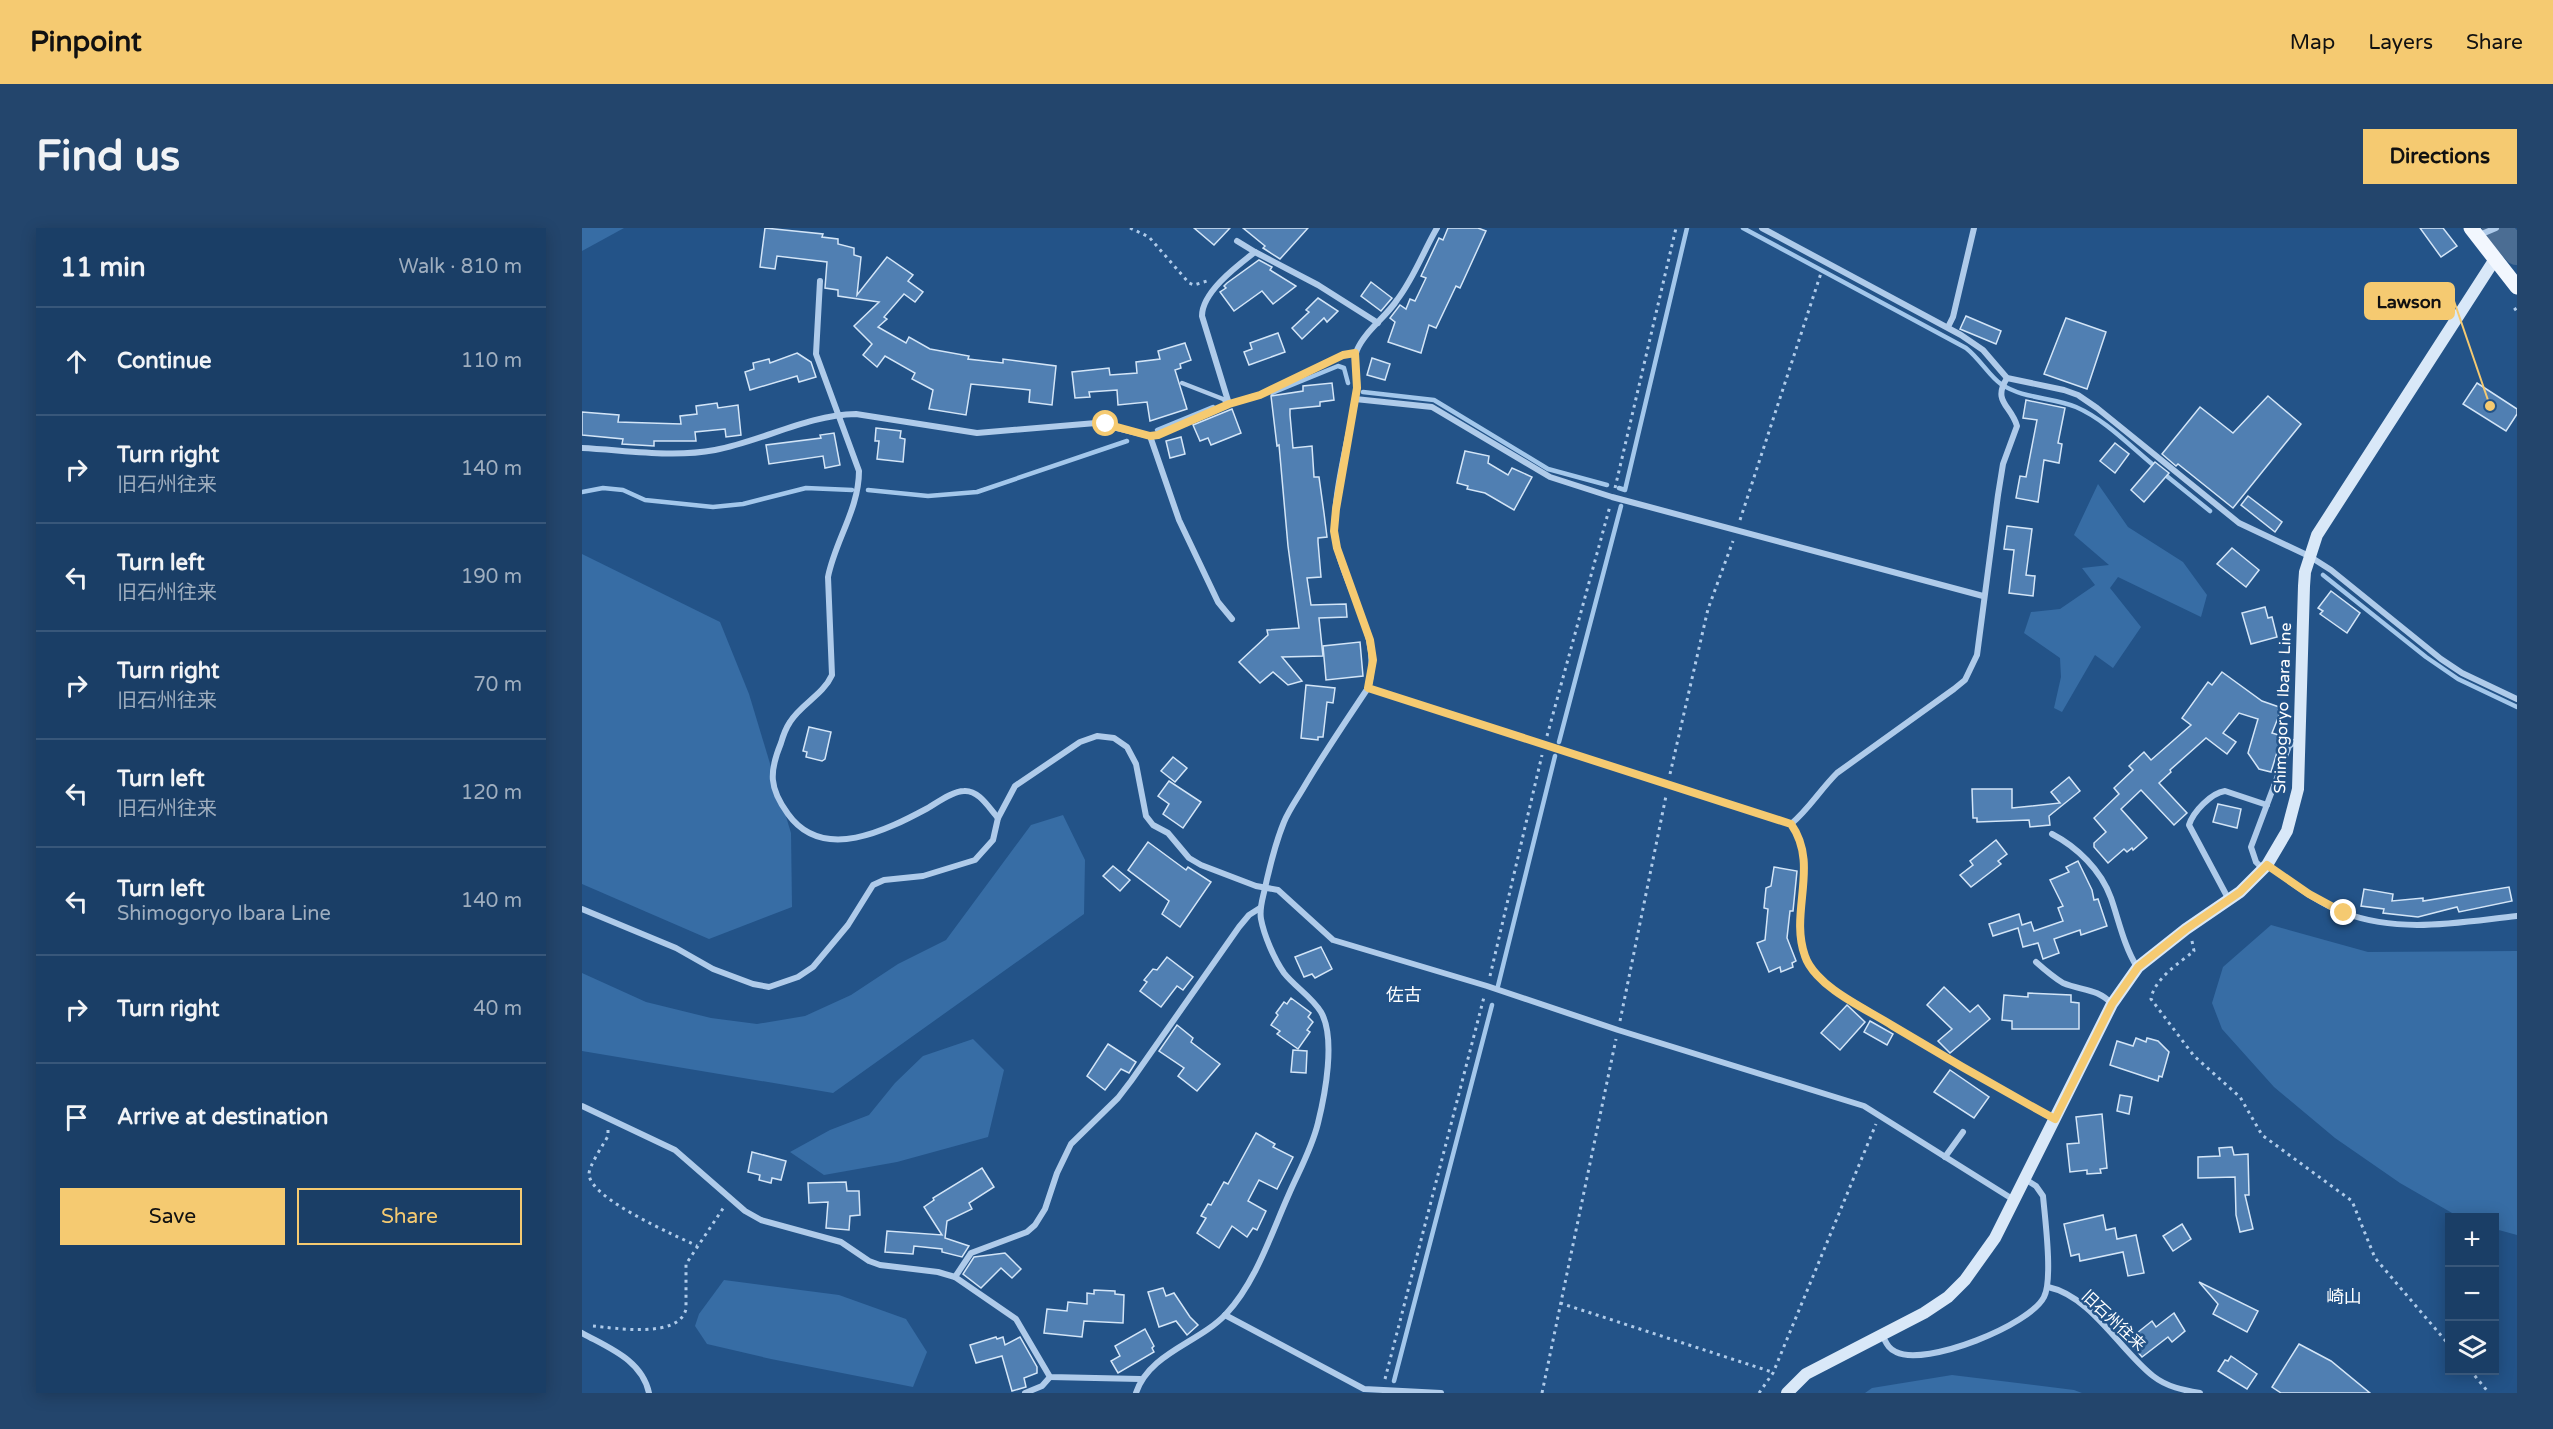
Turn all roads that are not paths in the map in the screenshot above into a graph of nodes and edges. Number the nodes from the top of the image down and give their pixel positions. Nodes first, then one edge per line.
1 (1762, 228) edge
2 (1974, 228) edge
3 (1435, 229) edge
4 (2484, 230) edge
5 (1237, 241) dead end
6 (1255, 252) junction
7 (2494, 259) junction
8 (820, 281) dead end
9 (2517, 286) edge
10 (1378, 323) junction
11 (1948, 327) junction
12 (1355, 353) junction
13 (2006, 379) junction
14 (1182, 383) dead end
15 (1355, 399) junction
16 (1229, 404) junction
17 (840, 414) junction
18 (1150, 436) junction
19 (582, 448) edge
20 (2309, 556) junction
21 (1983, 596) junction
22 (1232, 619) dead end
23 (1368, 688) junction
24 (2517, 699) edge
25 (2301, 738) junction
26 (2267, 805) junction
27 (998, 818) junction
28 (1791, 824) junction
29 (2052, 834) dead end
30 (2265, 867) junction
31 (1265, 888) junction
32 (2229, 900) junction
33 (1260, 908) junction
34 (582, 909) edge
35 (2517, 916) edge
36 (2036, 962) dead end
37 (2138, 967) junction
38 (2112, 1004) junction
39 (582, 1106) edge
40 (2055, 1119) junction
41 (1963, 1132) dead end
42 (1946, 1156) junction
43 (2025, 1179) junction
44 (2014, 1200) junction
45 (955, 1277) junction
46 (2048, 1287) junction
47 (1225, 1315) junction
48 (582, 1333) edge
49 (1882, 1335) junction
50 (1050, 1377) junction
51 (1140, 1380) junction
52 (649, 1393) edge
53 (1025, 1393) edge
54 (1136, 1393) edge
55 (1441, 1393) edge
56 (1786, 1393) edge
57 (2200, 1393) edge

1 - 11 street
2 - 11 street
3 - 10 street
4 - 7 main road
5 - 6 street
6 - 10 street
6 - 16 street
7 - 9 main road
7 - 20 main road, Shimogoryo Ibara Line
8 - 17 street
10 - 12 street
11 - 13 street
12 - 15 street
12 - 16 street
13 - 20 street
13 - 21 street
14 - 16 lane
15 - 21 street
15 - 23 street
16 - 18 street
17 - 18 street
17 - 19 street
17 - 27 street
18 - 22 street
20 - 24 street
20 - 25 main road, Shimogoryo Ibara Line
21 - 28 street
23 - 28 street
23 - 31 street
25 - 26 street
25 - 30 main road, Shimogoryo Ibara Line
26 - 30 street
26 - 32 street
27 - 31 street
27 - 34 street
28 - 40 street
29 - 37 street
30 - 32 main road, Shimogoryo Ibara Line
30 - 35 street
31 - 33 street
31 - 42 street
32 - 37 main road, Shimogoryo Ibara Line
33 - 45 street
33 - 47 street
36 - 38 street
37 - 38 main road, Shimogoryo Ibara Line
38 - 40 main road, Shimogoryo Ibara Line
39 - 45 street
40 - 43 main road, Shimogoryo Ibara Line
41 - 42 street
42 - 44 street
43 - 44 main road, Shimogoryo Ibara Line
43 - 46 street
44 - 49 main road, Shimogoryo Ibara Line
45 - 50 street
46 - 49 street
46 - 57 street, 旧石州往来
47 - 51 street
47 - 55 street
48 - 52 street
49 - 56 main road, Shimogoryo Ibara Line
50 - 51 street
50 - 53 street
51 - 54 street

